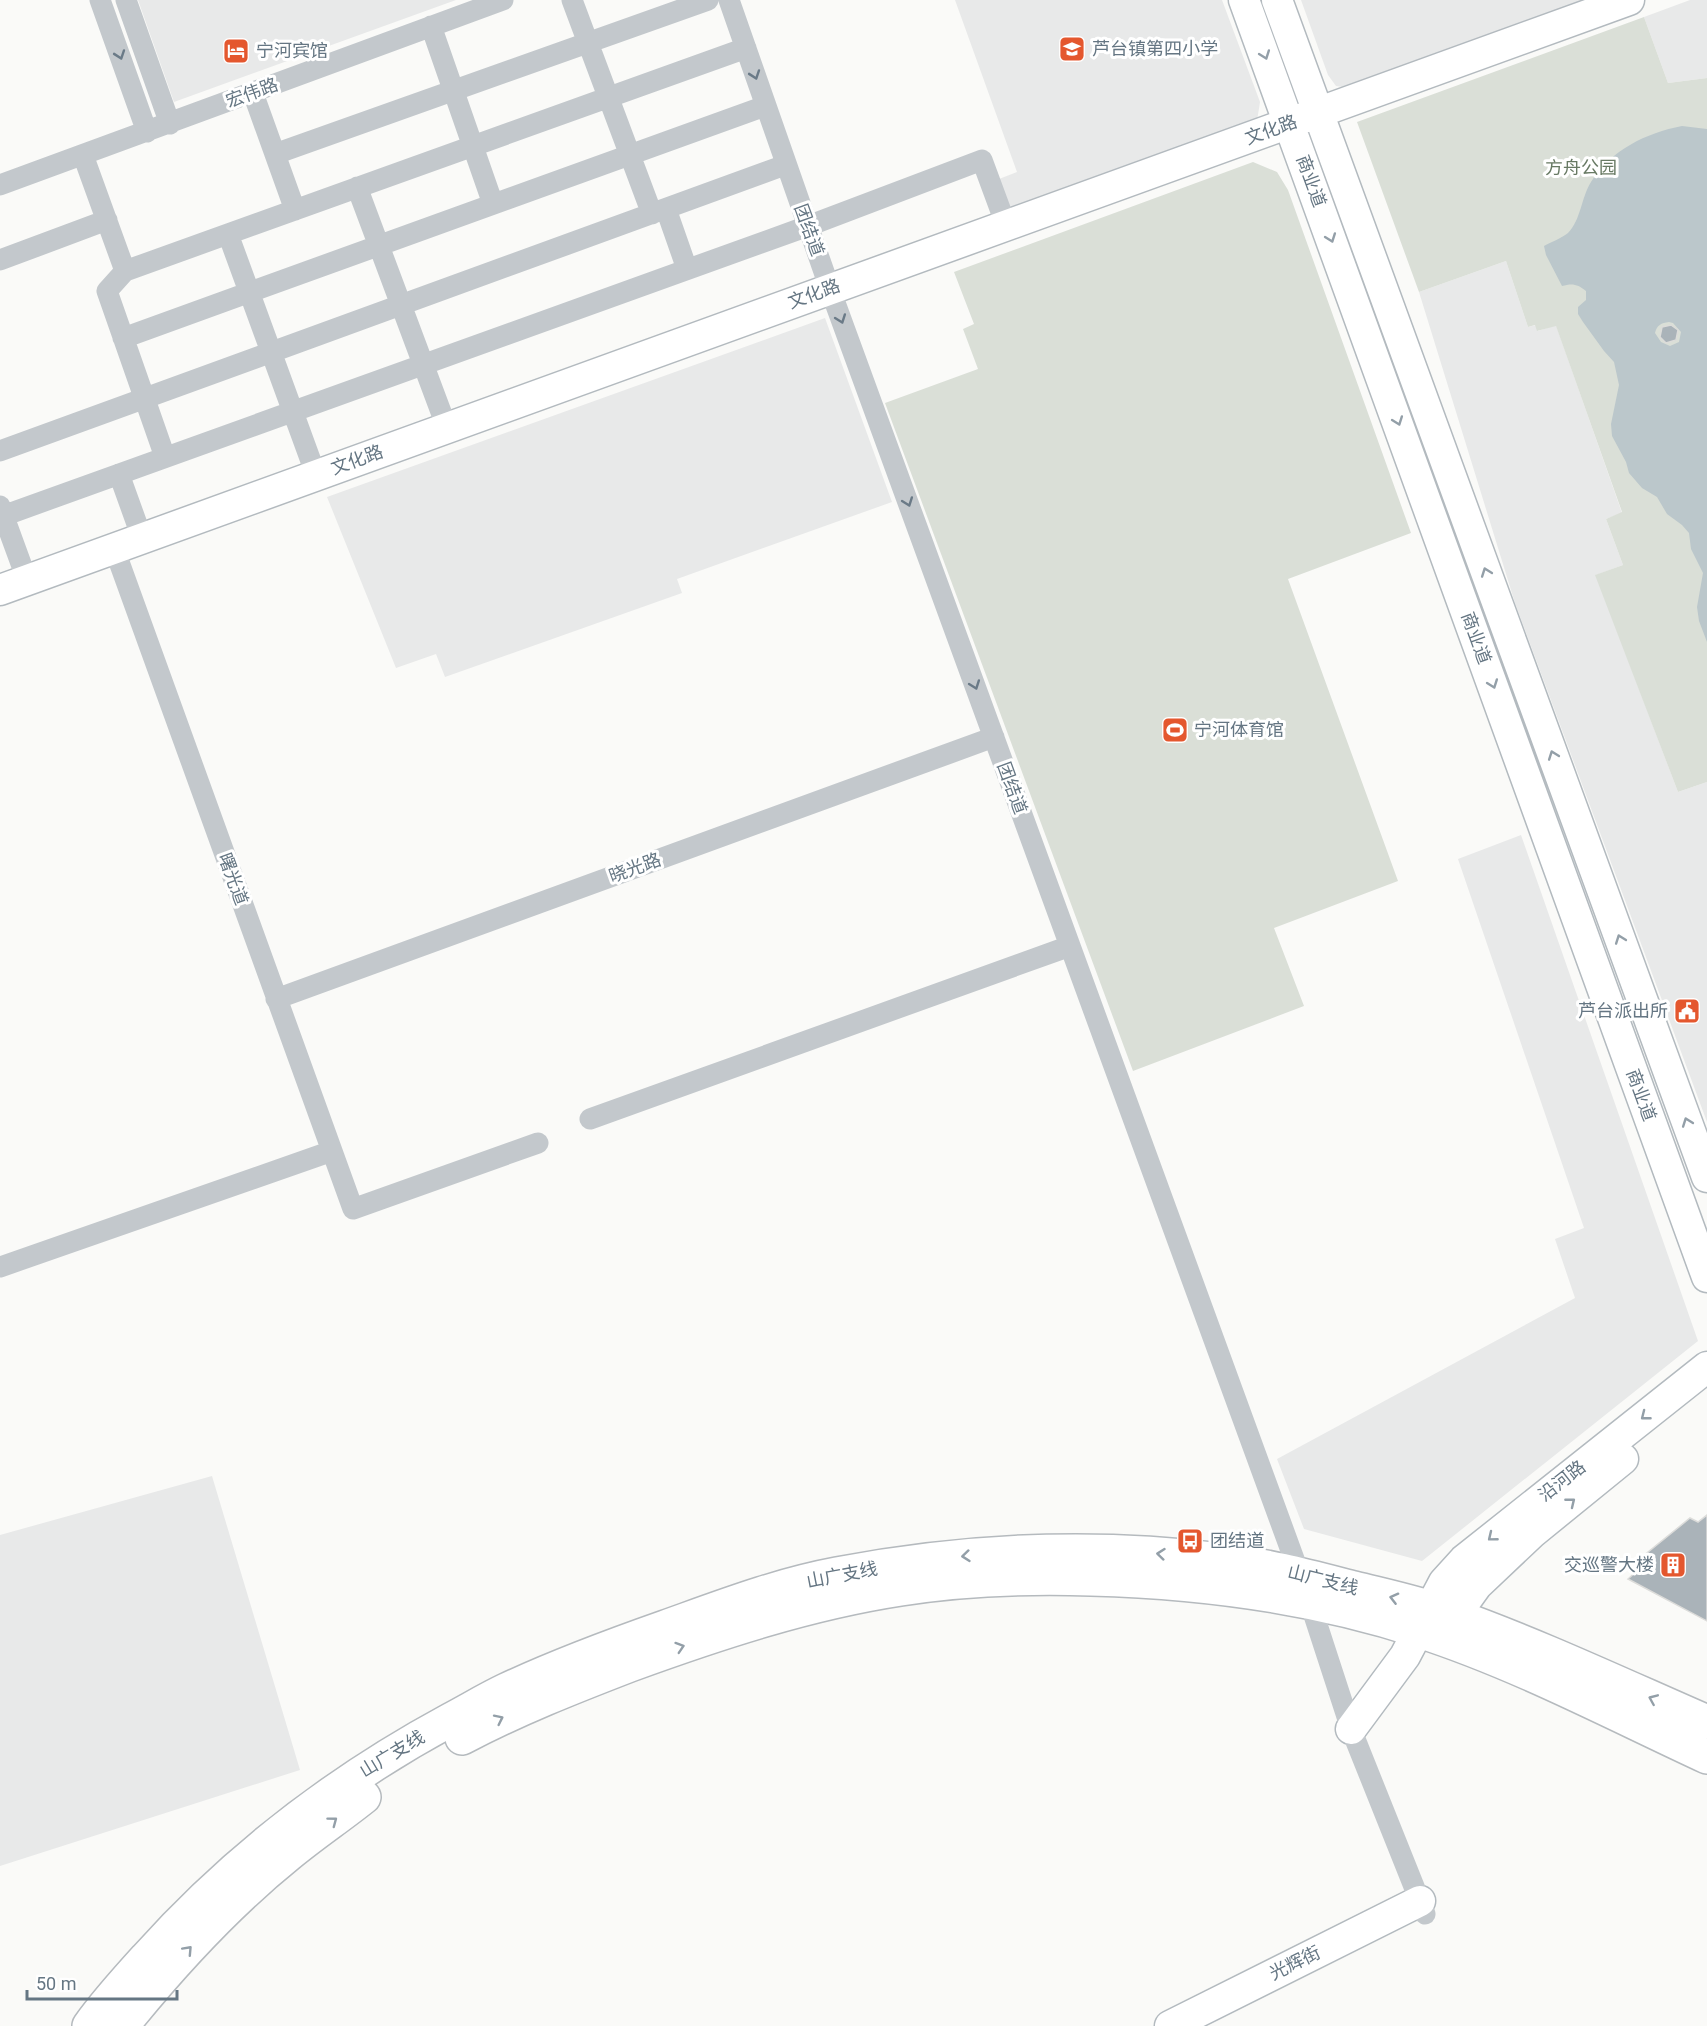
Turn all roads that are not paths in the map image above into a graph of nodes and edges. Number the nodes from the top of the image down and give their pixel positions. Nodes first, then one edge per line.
1 (100, 0) edge
2 (126, 0) edge
3 (503, 0) edge
4 (572, 0) edge
5 (708, 0) edge
6 (729, 0) edge
7 (1244, 0) edge
8 (1277, 0) edge
9 (1629, 0) edge
10 (431, 27) junction
11 (588, 43) junction
12 (746, 48) junction
13 (454, 91) junction
14 (253, 93) junction
15 (609, 98) junction
16 (765, 105) junction
17 (1319, 113) junction
18 (1290, 123) junction
19 (170, 124) junction
20 (147, 132) junction
21 (473, 146) junction
22 (274, 154) junction
23 (83, 155) junction
24 (630, 155) junction
25 (785, 165) junction
26 (0, 185) edge
27 (357, 188) junction
28 (493, 204) junction
29 (295, 210) junction
30 (659, 211) junction
31 (107, 220) junction
32 (1006, 225) junction
33 (808, 226) junction
34 (228, 234) junction
35 (377, 246) junction
36 (0, 260) edge
37 (687, 269) junction
38 (124, 271) junction
39 (830, 289) junction
40 (250, 292) junction
41 (399, 306) junction
42 (123, 338) junction
43 (272, 352) junction
44 (422, 365) junction
45 (145, 398) junction
46 (293, 411) junction
47 (447, 428) junction
48 (0, 451) edge
49 (165, 457) junction
50 (119, 474) junction
51 (316, 475) junction
52 (1, 513) edge
53 (142, 538) junction
54 (114, 548) junction
55 (13, 585) edge
56 (994, 737) junction
57 (1070, 946) junction
58 (276, 999) junction
59 (590, 1119) dead end
60 (538, 1143) dead end
61 (332, 1151) junction
62 (1707, 1177) edge
63 (0, 1267) edge
64 (1707, 1277) edge
65 (1707, 1367) edge
66 (1707, 1391) edge
67 (1305, 1587) junction
68 (1436, 1623) junction
69 (1707, 1722) edge
70 (1354, 1737) junction
71 (1707, 1757) edge
72 (1422, 1907) junction
73 (89, 2026) edge
74 (122, 2026) edge
75 (1170, 2026) edge
76 (1194, 2026) edge

1 -> 20 street
2 - 19 street
3 - 10 street, 宏伟路
4 - 11 street
5 - 11 street
6 - 12 street, 团结道
7 -> 18 main road, 商业道
8 - 17 main road, 商业道
9 - 17 main road, 文化路
10 - 13 street
10 - 14 street, 宏伟路
11 - 13 street
11 - 15 street
12 - 15 street
12 -> 16 street, 团结道
13 - 21 street
13 - 22 street
14 - 19 street, 宏伟路
14 - 22 street
15 - 21 street
15 - 24 street
16 - 24 street
16 - 25 street, 团结道
17 - 18 main road, 文化路
62 -> 17 main road, 商业道
18 - 32 main road, 文化路
18 -> 64 main road, 商业道
19 - 20 street, 宏伟路
20 - 23 street, 宏伟路
21 - 27 street
21 - 28 street
22 - 29 street
23 - 26 street, 宏伟路
23 - 31 street
24 - 28 street
24 - 30 street
25 - 30 street
25 - 33 street, 团结道
27 - 29 street
27 - 35 street
28 - 35 street
29 - 34 street
30 - 37 street
30 - 41 street
31 - 36 street
31 - 38 street
32 - 33 street
32 - 39 main road, 文化路
33 - 37 street
33 - 39 street, 团结道
34 - 38 street
34 - 40 street
35 - 40 street
35 - 41 street
37 - 44 street
38 - 42 street
39 - 47 main road, 文化路
39 -> 56 street, 团结道
40 - 42 street
40 - 43 street
41 - 43 street
41 - 44 street
42 - 45 street
43 - 45 street
43 - 46 street
44 - 46 street
44 - 47 street
45 - 48 street
45 - 49 street
46 - 49 street
46 - 51 street
47 - 51 main road, 文化路
49 - 50 street
50 - 52 street
50 - 53 street
51 - 53 main road, 文化路
52 - 55 street
53 - 54 main road, 文化路
54 - 55 main road, 文化路
54 - 58 street, 曙光道
56 - 57 street, 团结道
56 - 58 street, 晓光路
57 - 59 street
57 - 67 street, 团结道
58 - 61 street, 曙光道
60 - 61 street, 曙光道
61 - 63 street
65 -> 68 main road, 沿河路
68 -> 66 main road, 沿河路
67 - 68 main road, 山广支线
67 - 70 street, 团结道
67 -> 73 main road, 山广支线
74 -> 67 main road, 山广支线
69 -> 68 main road, 山广支线
68 - 70 main road
68 - 71 main road, 山广支线
70 - 72 street, 团结道
72 - 75 main road, 光辉街
72 - 76 main road, 光辉街

